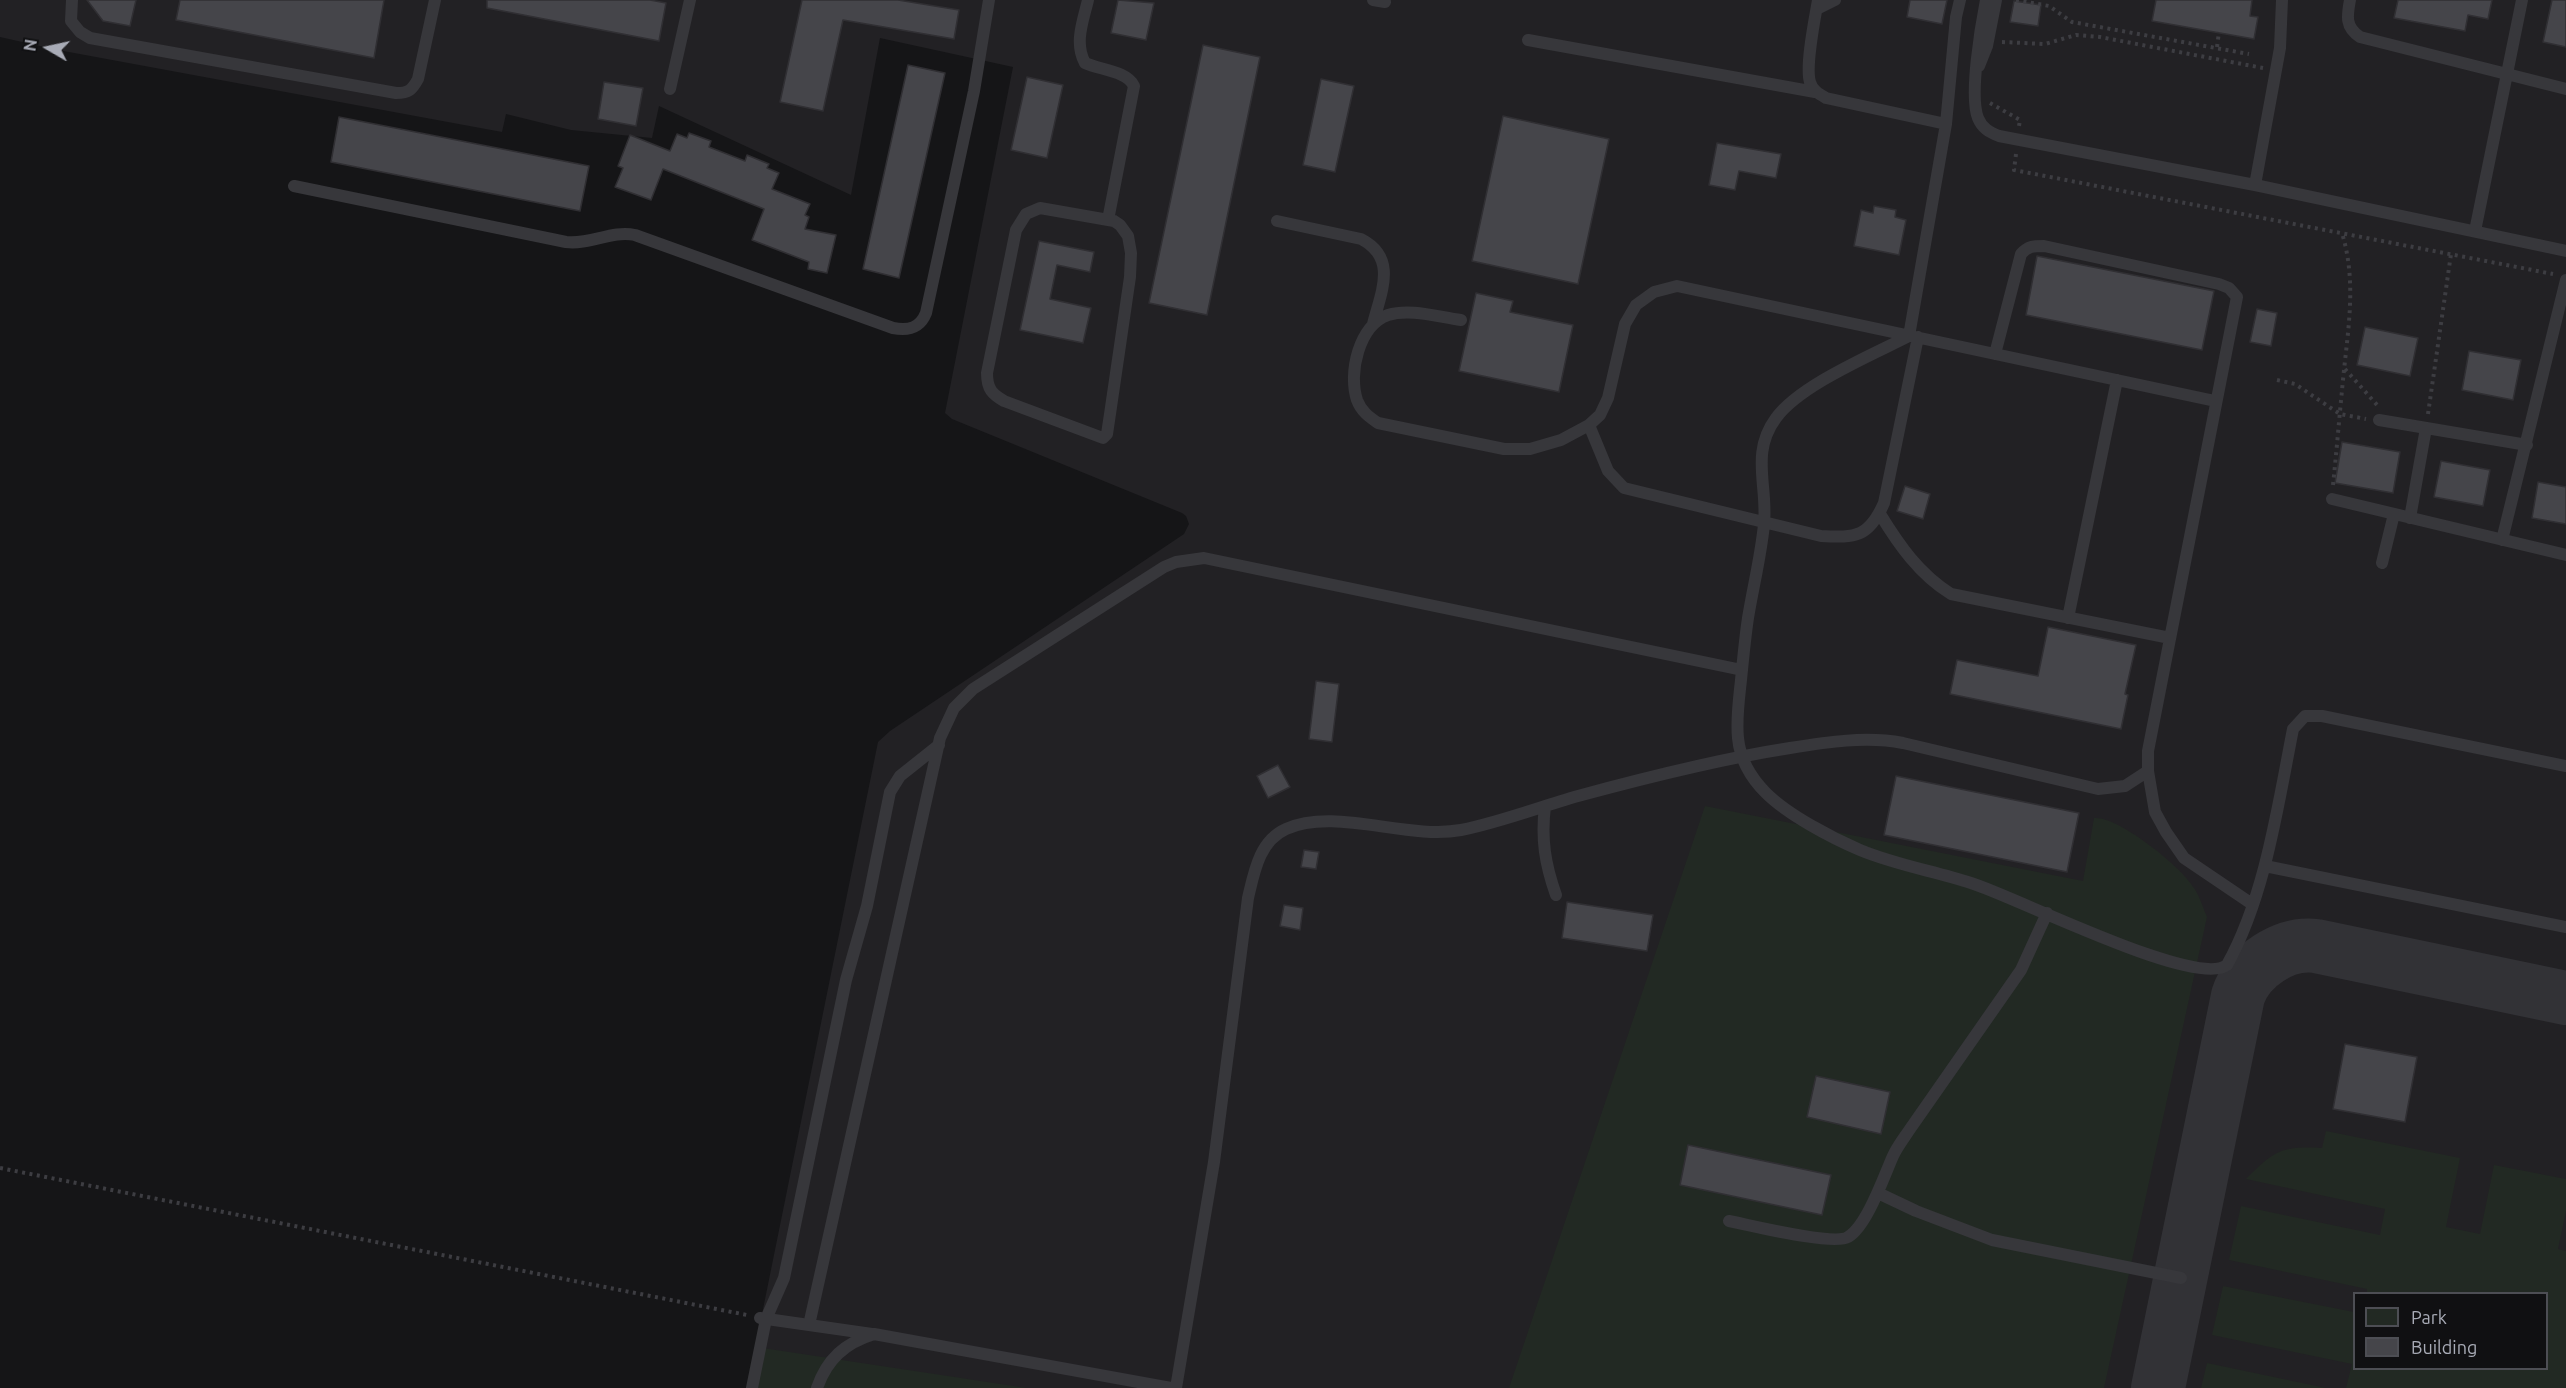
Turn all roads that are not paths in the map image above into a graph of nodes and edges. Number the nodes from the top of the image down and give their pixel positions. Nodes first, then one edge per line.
1 (72, 0) edge
2 (435, 0) edge
3 (690, 0) edge
4 (988, 0) edge
5 (1088, 0) edge
6 (1835, 0) edge
7 (1960, 0) edge
8 (1986, 0) edge
9 (1996, 0) edge
10 (2282, 0) edge
11 (2350, 0) edge
12 (2522, 0) edge
13 (1818, 4) edge
14 (1528, 40) dead end
15 (1977, 70) junction
16 (2508, 74) junction
17 (670, 89) dead end
18 (2566, 89) edge
19 (1815, 92) junction
20 (1946, 124) junction
21 (2255, 185) junction
22 (294, 186) dead end
23 (1108, 220) junction
24 (1277, 221) dead end
25 (2475, 231) junction
26 (2566, 251) edge
27 (2560, 277) edge
28 (1461, 320) dead end
29 (1373, 324) junction
30 (1914, 336) junction
31 (1995, 354) junction
32 (2117, 380) junction
33 (2215, 402) junction
34 (2379, 420) road end
35 (1589, 425) junction
36 (2426, 428) junction
37 (2527, 445) junction
38 (2332, 499) road end
39 (1880, 513) junction
40 (2394, 514) junction
41 (2409, 518) junction
42 (1765, 522) junction
43 (2502, 540) junction
44 (2566, 555) edge
45 (2382, 563) dead end
46 (2068, 618) junction
47 (2170, 638) junction
48 (1742, 670) junction
49 (939, 745) junction
50 (1740, 756) junction
51 (2566, 766) edge
52 (2148, 771) junction
53 (1545, 806) junction
54 (2265, 866) junction
55 (1556, 895) dead end
56 (2252, 904) junction
57 (2047, 913) junction
58 (2566, 927) edge
59 (1878, 1192) junction
60 (1729, 1221) dead end
61 (2181, 1278) dead end
62 (763, 1318) junction
63 (809, 1325) junction
64 (874, 1334) junction
65 (752, 1388) edge
66 (818, 1388) edge
67 (1171, 1388) edge
68 (1176, 1388) edge

1 - 2 lane
3 - 17 lane
4 - 22 lane
5 - 23 lane
6 - 13 lane
7 - 20 lane
8 - 15 lane
9 - 15 lane
10 - 21 lane
11 - 16 lane
12 - 16 lane
13 - 19 lane
14 - 19 lane
15 - 21 lane
16 - 18 lane
16 - 25 lane
19 - 20 lane
20 - 30 lane
21 - 25 lane
23 - 23 lane
24 - 29 lane
25 - 26 lane
27 - 37 lane
28 - 29 lane
29 - 35 lane
30 - 31 lane
30 - 35 lane
30 - 39 lane
30 - 42 lane
31 - 32 lane
31 - 33 lane
32 - 33 lane
32 - 46 lane
33 - 47 lane
34 - 36 lane
35 - 42 lane
36 - 37 lane
36 - 41 lane
37 - 43 lane
38 - 40 lane
39 - 42 lane
39 - 46 lane
40 - 41 lane
40 - 45 lane
41 - 43 lane
42 - 48 lane
43 - 44 lane
46 - 47 lane
47 - 52 lane
48 - 49 lane
48 - 50 lane
49 - 62 lane
49 - 63 lane
50 - 52 lane
50 - 53 lane
50 - 57 lane
51 - 54 lane
52 - 56 lane
53 - 55 lane
53 - 68 lane
54 - 56 lane
54 - 58 lane
56 - 57 lane
57 - 59 lane
59 - 60 lane
59 - 61 lane
62 - 63 lane
62 - 65 lane
63 - 64 lane
64 - 66 lane
64 - 67 lane

